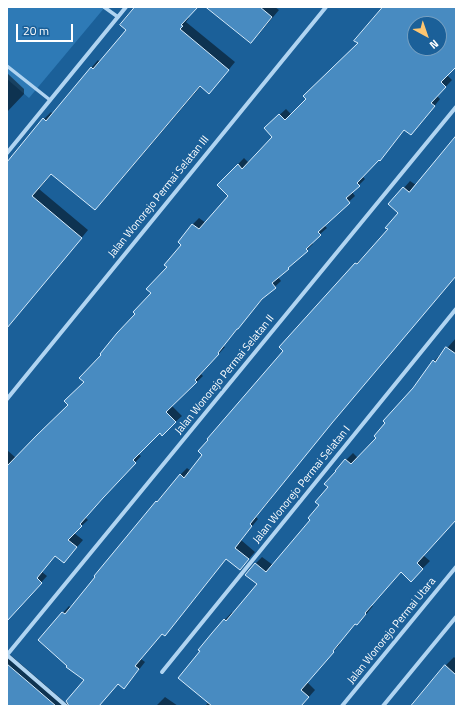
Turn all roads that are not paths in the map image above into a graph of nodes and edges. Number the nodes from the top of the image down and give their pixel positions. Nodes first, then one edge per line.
1 (104, 7) edge
2 (126, 7) edge
3 (326, 7) edge
4 (118, 17) junction
5 (7, 66) edge
6 (50, 100) junction
7 (456, 107) edge
8 (7, 153) edge
9 (456, 308) edge
10 (7, 398) edge
11 (456, 567) edge
12 (456, 617) edge
13 (7, 655) edge
14 (162, 672) dead end
15 (66, 706) edge
16 (342, 706) edge
17 (382, 706) edge

1 - 4 street
2 - 4 street
3 - 10 street, Jalan Wonorejo Permai Selatan III
4 - 6 street
5 - 6 street
6 - 8 street
7 - 13 street, Jalan Wonorejo Permai Selatan II
9 - 14 street, Jalan Wonorejo Permai Selatan I
11 - 16 street, Jalan Wonorejo Permai Utara
12 - 17 street
13 - 15 street

